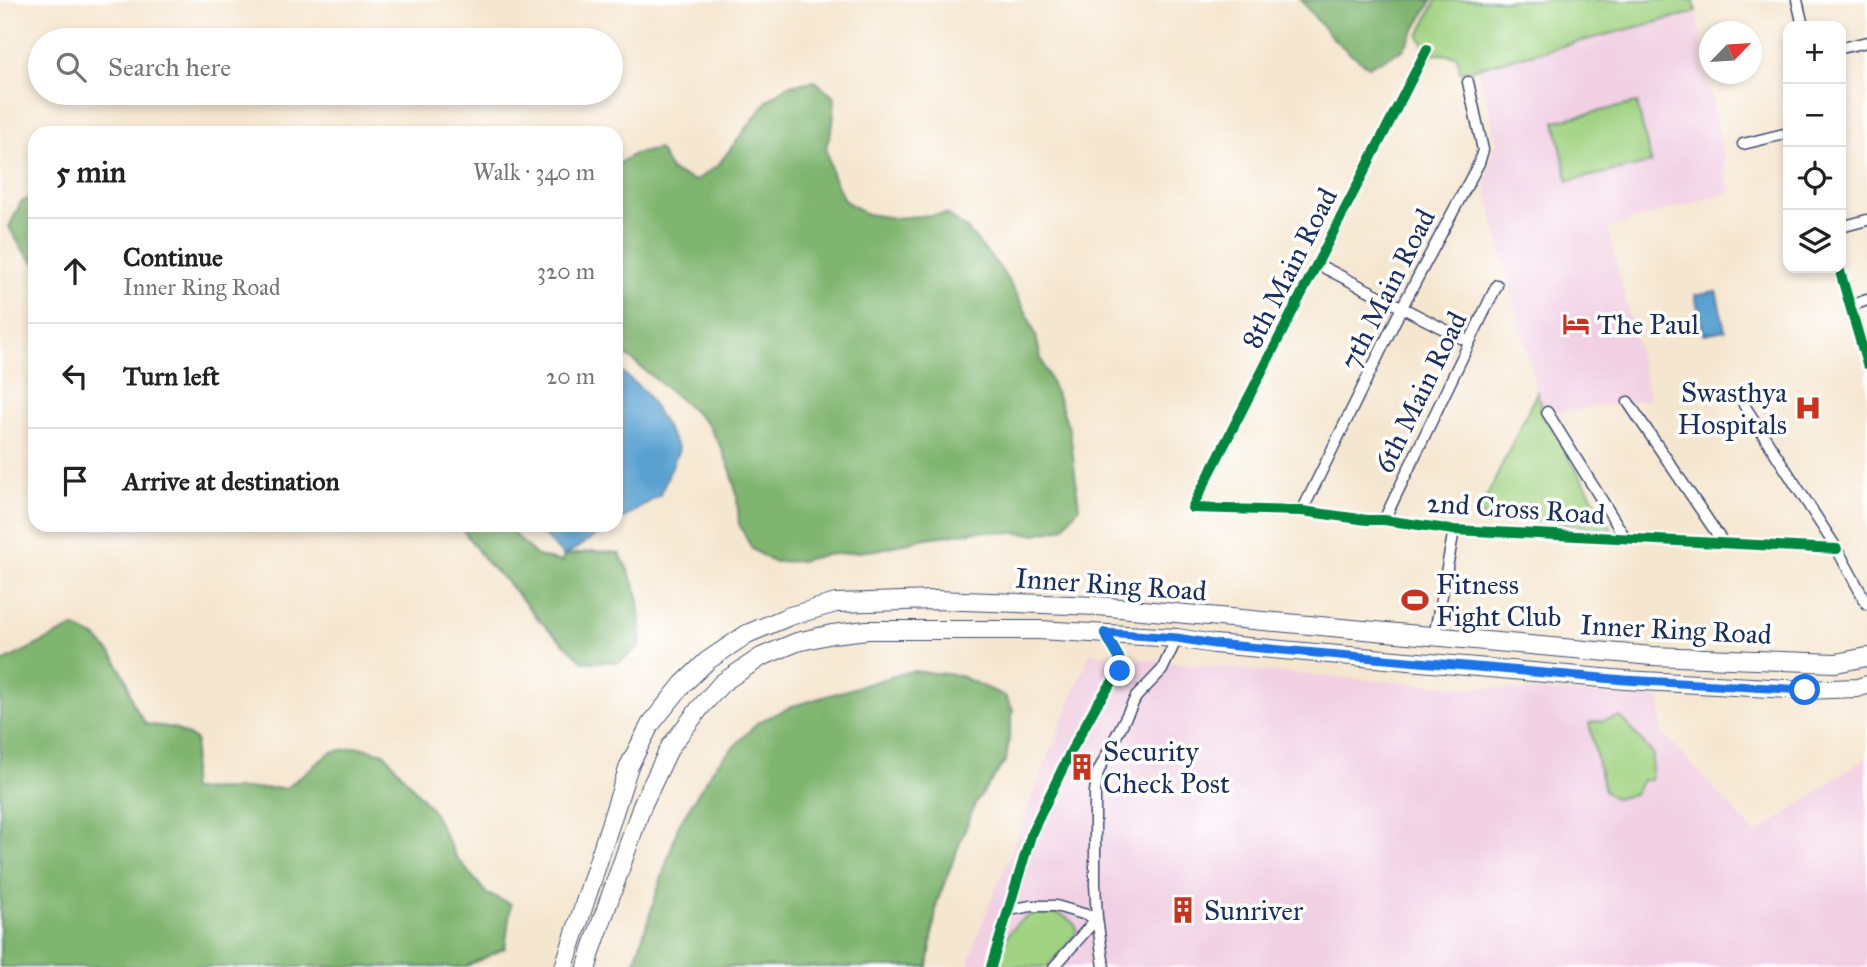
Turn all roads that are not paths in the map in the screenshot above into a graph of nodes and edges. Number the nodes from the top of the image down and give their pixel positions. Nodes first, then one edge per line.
1 (1797, 0) edge
2 (1802, 21) edge
3 (1867, 42) edge
4 (1846, 47) edge
5 (1427, 49) dead end
6 (1468, 82) dead end
7 (1783, 134) edge
8 (1743, 144) dead end
9 (1867, 220) edge
10 (1846, 226) edge
11 (1317, 264) junction
12 (1840, 273) edge
13 (1497, 285) dead end
14 (1867, 300) edge
15 (1850, 306) junction
16 (1402, 307) junction
17 (1469, 342) junction
18 (1867, 364) edge
19 (1628, 402) dead end
20 (1744, 405) dead end
21 (1547, 412) dead end
22 (1192, 508) joint
23 (1301, 511) junction
24 (1384, 520) junction
25 (1454, 530) junction
26 (1626, 539) junction
27 (1724, 544) junction
28 (1837, 550) junction
29 (1867, 604) edge
30 (1105, 633) junction
31 (1177, 638) junction
32 (1434, 638) junction
33 (1867, 657) edge
34 (1867, 685) edge
35 (1009, 910) junction
36 (1097, 918) junction
37 (564, 967) edge
38 (587, 967) edge
39 (990, 967) edge
40 (1054, 967) edge
41 (1104, 967) edge

1 - 2 street
3 - 4 street
5 - 11 street, 8th Main Road
6 - 16 street, 7th Main Road
7 - 8 street
9 - 10 street
11 - 16 street
11 - 22 street, 8th Main Road
12 - 15 street
13 - 17 street, 6th Main Road
14 - 15 street
15 - 18 street
16 - 17 street
16 - 23 street, 7th Main Road
17 - 24 street, 6th Main Road
19 - 27 street
20 - 28 street
21 - 26 street
22 - 23 street, 2nd Cross Road
23 - 24 street, 2nd Cross Road
24 - 25 street, 2nd Cross Road
25 - 26 street, 2nd Cross Road
25 - 32 street
26 - 27 street, 2nd Cross Road
27 - 28 street, 2nd Cross Road
28 - 29 street
30 - 31 main road, Inner Ring Road
30 - 35 street
30 - 38 main road, Inner Ring Road
31 - 34 main road, Inner Ring Road
31 - 36 street
32 - 33 main road, Inner Ring Road
32 - 37 main road, Inner Ring Road
35 - 36 street
35 - 39 street
36 - 40 street
36 - 41 street

